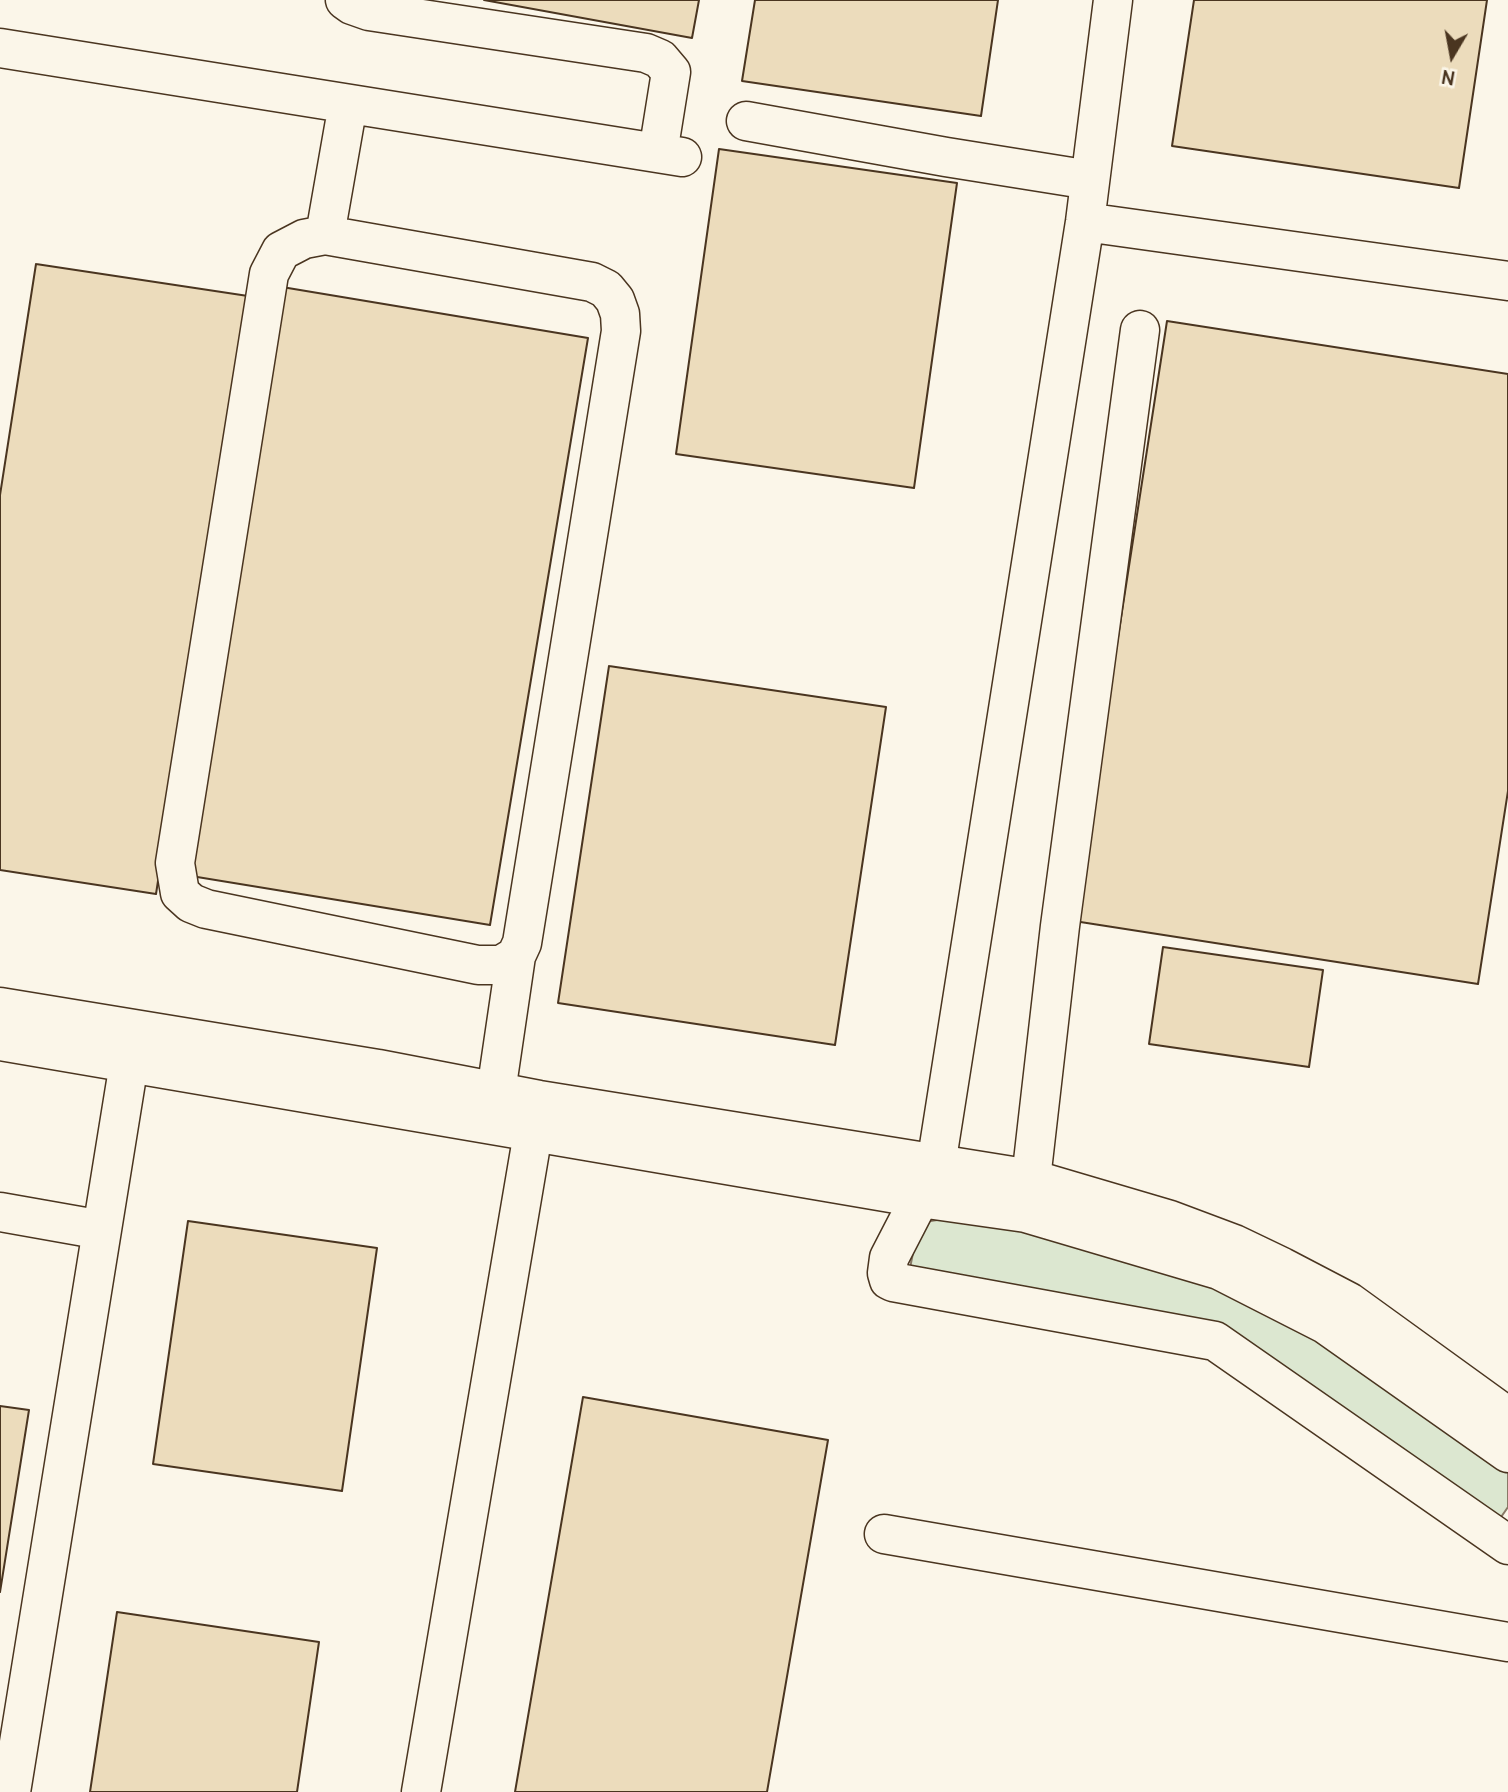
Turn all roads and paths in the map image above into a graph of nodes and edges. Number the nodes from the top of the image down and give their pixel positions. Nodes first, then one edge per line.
1 (345, 0) edge
2 (1113, 0) edge
3 (0, 48) edge
4 (348, 104) junction
5 (746, 121) dead end
6 (1090, 180) junction
7 (1085, 222) junction
8 (325, 235) junction
9 (1508, 281) edge
10 (1140, 330) dead end
11 (516, 956) junction
12 (0, 1007) edge
13 (0, 1041) edge
14 (129, 1063) junction
15 (496, 1092) junction
16 (533, 1133) junction
17 (936, 1165) junction
18 (1031, 1179) junction
19 (919, 1198) junction
20 (0, 1212) edge
21 (102, 1230) junction
22 (1508, 1417) edge
23 (1508, 1452) edge
24 (884, 1534) dead end
25 (1508, 1545) edge
26 (1508, 1642) edge
27 (11, 1792) edge
28 (421, 1792) edge

1 - 4 main road
2 - 6 main road
3 - 4 main road
4 - 8 main road
5 - 6 main road
6 - 7 main road
7 - 9 main road
7 - 17 main road
8 - 11 main road
8 - 11 main road
10 - 18 main road
11 - 15 main road
12 - 15 main road
13 - 14 main road
14 - 16 main road
14 - 21 main road
15 - 17 main road
16 - 19 main road
16 - 28 main road
17 - 18 main road
18 - 22 main road
19 - 23 main road
19 - 25 main road
20 - 21 main road
21 - 27 main road
24 - 26 main road

